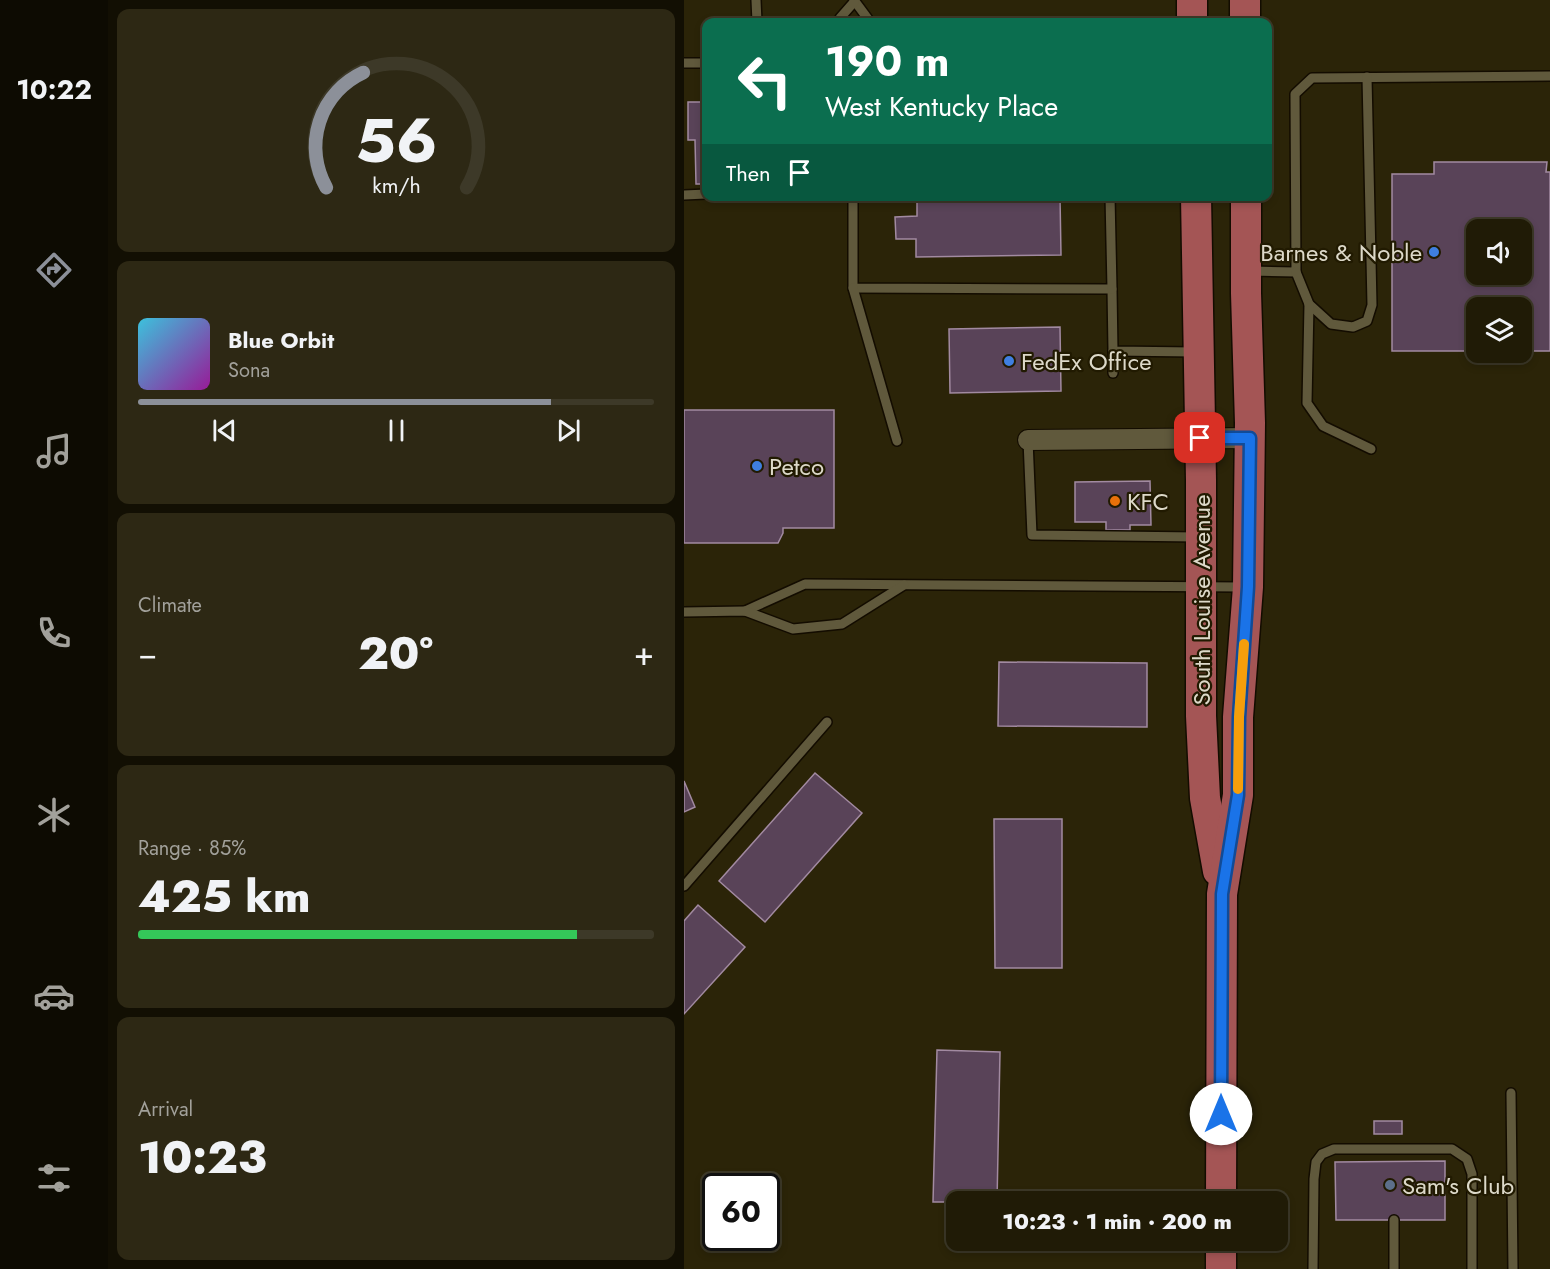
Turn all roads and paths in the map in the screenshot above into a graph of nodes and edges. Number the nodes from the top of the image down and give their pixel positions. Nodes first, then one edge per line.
1 (756, 0) edge
2 (1192, 0) edge
3 (1245, 0) edge
4 (854, 1) edge
5 (757, 18) edge
6 (840, 18) edge
7 (867, 18) edge
8 (1192, 18) edge
9 (1245, 18) edge
10 (684, 63) edge
11 (702, 63) edge
12 (1550, 76) edge
13 (1367, 77) junction
14 (702, 194) edge
15 (684, 195) edge
16 (853, 201) edge
17 (1110, 201) edge
18 (1196, 201) edge
19 (1246, 201) edge
20 (1246, 271) junction
21 (1296, 272) junction
22 (854, 288) junction
23 (1112, 289) junction
24 (1309, 304) junction
25 (1113, 351) junction
26 (1199, 352) junction
27 (1113, 373) dead end
28 (1200, 438) junction
29 (1250, 438) junction
30 (1028, 440) joint
31 (897, 441) dead end
32 (1371, 449) dead end
33 (1200, 537) junction
34 (904, 585) junction
35 (1200, 587) junction
36 (1248, 587) junction
37 (745, 611) junction
38 (684, 612) edge
39 (827, 722) dead end
40 (684, 886) edge
41 (1222, 894) junction
42 (1510, 1093) dead end
43 (1394, 1150) junction
44 (1394, 1162) dead end
45 (1221, 1191) edge
46 (1394, 1220) dead end
47 (1221, 1251) edge
48 (1221, 1269) edge
49 (1313, 1269) edge
50 (1394, 1269) edge
51 (1472, 1269) edge
52 (1513, 1269) edge

1 - 5 lane
2 - 8 main road
3 - 9 main road
4 - 6 lane
4 - 7 lane
10 - 11 lane
12 - 13 lane
13 - 21 lane
13 - 24 lane
14 - 15 lane
16 - 22 lane
17 - 23 lane
18 - 26 main road, South Louise Avenue
19 - 20 main road, South Louise Avenue
20 - 21 lane
20 - 29 main road, South Louise Avenue
21 - 24 lane
22 - 23 lane
22 - 31 lane
23 - 25 lane
24 - 32 lane
25 - 26 lane
25 - 27 lane
26 - 28 main road, South Louise Avenue
28 - 29 street
28 - 30 street
28 - 33 main road, South Louise Avenue
29 - 36 main road, South Louise Avenue
30 - 33 lane
33 - 35 main road, South Louise Avenue
34 - 35 lane
34 - 37 lane
34 - 37 lane
35 - 36 lane
35 - 41 main road, South Louise Avenue
36 - 41 main road, South Louise Avenue
37 - 38 lane
39 - 40 lane
41 - 45 main road, South Louise Avenue
42 - 52 lane
43 - 44 lane
43 - 49 lane
43 - 51 lane
46 - 50 lane
47 - 48 main road

